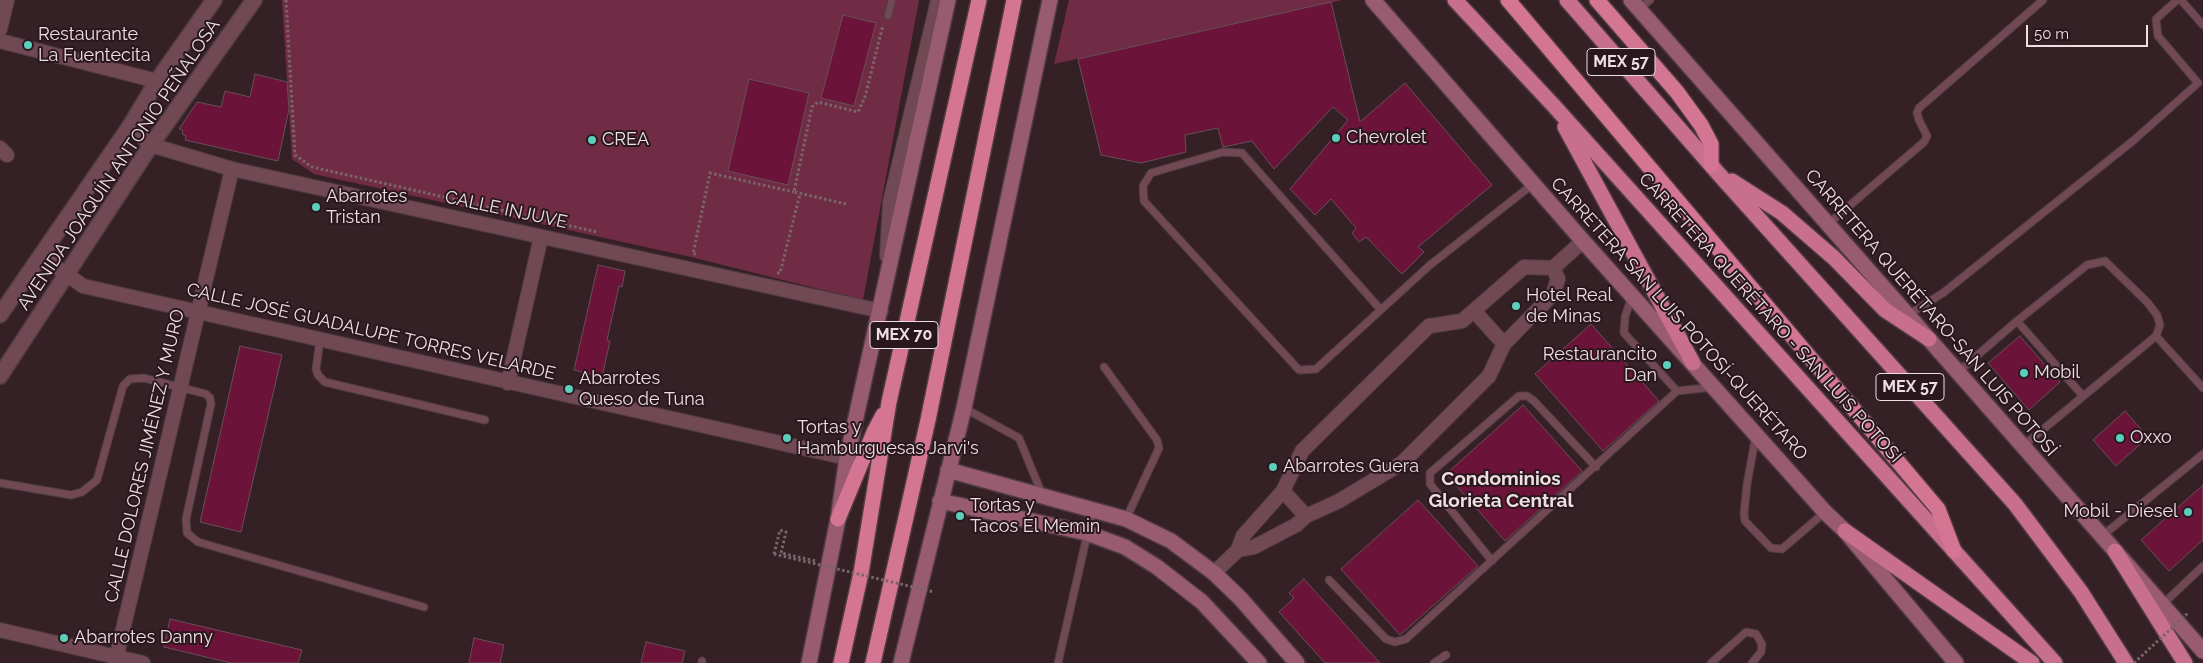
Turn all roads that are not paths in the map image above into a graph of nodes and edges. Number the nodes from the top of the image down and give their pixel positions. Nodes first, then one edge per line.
1 (7, 0) edge
2 (214, 0) edge
3 (254, 0) edge
4 (892, 0) edge
5 (938, 0) edge
6 (948, 0) edge
7 (1014, 0) edge
8 (1050, 0) edge
9 (1373, 0) edge
10 (1455, 0) edge
11 (1508, 0) edge
12 (1567, 0) edge
13 (1596, 0) edge
14 (2043, 0) edge
15 (2177, 0) edge
16 (2180, 0) edge
17 (1640, 3) edge
18 (978, 5) edge
19 (886, 17) road end
20 (2203, 25) edge
21 (0, 29) edge
22 (0, 41) edge
23 (157, 81) junction
24 (2200, 81) edge
25 (1554, 106) junction
26 (130, 126) junction
27 (151, 145) junction
28 (1714, 168) junction
29 (232, 169) junction
30 (1534, 184) junction
31 (1828, 224) junction
32 (541, 237) junction
33 (1583, 241) junction
34 (41, 256) junction
35 (1553, 268) junction
36 (67, 274) junction
37 (884, 294) junction
38 (1632, 295) junction
39 (1381, 310) junction
40 (881, 311) junction
41 (1474, 311) junction
42 (198, 312) junction
43 (0, 315) edge
44 (1908, 315) junction
45 (2017, 321) junction
46 (2156, 336) junction
47 (1929, 339) junction
48 (320, 340) junction
49 (1504, 344) junction
50 (1693, 363) junction
51 (1104, 367) dead end
52 (1958, 372) junction
53 (0, 376) edge
54 (508, 382) junction
55 (1714, 387) junction
56 (180, 388) junction
57 (2203, 388) edge
58 (1677, 392) junction
59 (2084, 396) junction
60 (889, 402) junction
61 (964, 408) junction
62 (485, 420) dead end
63 (1756, 435) junction
64 (2023, 446) junction
65 (2203, 454) edge
66 (847, 458) junction
67 (1596, 467) junction
68 (948, 470) junction
69 (0, 482) edge
70 (1283, 491) junction
71 (1042, 494) junction
72 (940, 501) junction
73 (1093, 508) junction
74 (1825, 512) junction
75 (1306, 516) junction
76 (838, 519) junction
77 (1126, 519) junction
78 (1846, 531) junction
79 (1087, 533) junction
80 (2102, 536) junction
81 (1238, 550) junction
82 (2115, 551) junction
83 (1954, 552) junction
84 (1492, 561) junction
85 (2203, 566) edge
86 (1214, 573) junction
87 (1329, 580) dead end
88 (2162, 605) junction
89 (424, 607) dead end
90 (0, 630) edge
91 (2203, 651) edge
92 (1446, 655) dead end
93 (875, 658) edge
94 (116, 660) edge
95 (143, 663) edge
96 (809, 663) edge
97 (841, 663) edge
98 (901, 663) edge
99 (1058, 663) edge
100 (1259, 663) edge
101 (1297, 663) edge
102 (1434, 663) edge
103 (1711, 663) edge
104 (1752, 663) edge
105 (1956, 663) edge
106 (2032, 663) edge
107 (2055, 663) edge
108 (2126, 663) edge
109 (2185, 663) edge

1 - 21 street
2 - 23 street, AVENIDA JOAQUÍN ANTONIO PEÑALOSA
3 - 27 street, AVENIDA JOAQUÍN ANTONIO PEÑALOSA
4 - 19 lane
5 - 37 street
6 - 37 main road
7 - 93 highway, MEX 70
8 - 61 main road
9 - 30 main road, CARRETERA SAN LUIS POTOSÍ-QUERÉTARO
10 - 25 highway, CARRETERA QUERÉTARO - SAN LUIS POTOSÍ
11 - 83 highway
12 - 28 highway, MEX 57
13 - 28 highway
14 - 31 lane
15 - 24 lane
16 - 20 lane
17 - 31 main road, CARRETERA QUERÉTARO-SAN LUIS POTOSÍ
18 - 60 highway, MEX 70
22 - 23 street
23 - 26 street, AVENIDA JOAQUÍN ANTONIO PEÑALOSA
24 - 44 lane
25 - 50 highway
25 - 83 highway, CARRETERA QUERÉTARO - SAN LUIS POTOSÍ
26 - 27 street, CALLE INJUVE
26 - 34 street, AVENIDA JOAQUÍN ANTONIO PEÑALOSA
27 - 29 street, CALLE INJUVE
27 - 36 street, AVENIDA JOAQUÍN ANTONIO PEÑALOSA
28 - 47 highway
28 - 108 highway, MEX 57
29 - 32 street, CALLE INJUVE
29 - 42 street, CALLE DOLORES JIMÉNEZ Y MURO
30 - 33 main road, CARRETERA SAN LUIS POTOSÍ-QUERÉTARO
30 - 39 lane
31 - 44 main road, CARRETERA QUERÉTARO-SAN LUIS POTOSÍ
32 - 40 street, CALLE INJUVE
32 - 54 street
33 - 35 street
33 - 38 main road, CARRETERA SAN LUIS POTOSÍ-QUERÉTARO
34 - 36 street, CALLE JOSÉ GUADALUPE TORRES VELARDE
34 - 43 street, AVENIDA JOAQUÍN ANTONIO PEÑALOSA
35 - 41 street
35 - 49 street
36 - 42 street, CALLE JOSÉ GUADALUPE TORRES VELARDE
36 - 53 street, AVENIDA JOAQUÍN ANTONIO PEÑALOSA
37 - 40 main road
38 - 50 main road, CARRETERA SAN LUIS POTOSÍ-QUERÉTARO
38 - 58 lane
39 - 39 lane
40 - 66 main road
41 - 49 street
41 - 70 street
42 - 48 street, CALLE JOSÉ GUADALUPE TORRES VELARDE
42 - 56 street, CALLE DOLORES JIMÉNEZ Y MURO
44 - 47 main road, CARRETERA QUERÉTARO-SAN LUIS POTOSÍ
45 - 46 lane
45 - 52 lane
45 - 59 lane
46 - 57 lane
46 - 59 lane
47 - 52 main road, CARRETERA QUERÉTARO-SAN LUIS POTOSÍ
48 - 54 street, CALLE JOSÉ GUADALUPE TORRES VELARDE
48 - 62 lane
49 - 75 street
50 - 55 main road, CARRETERA SAN LUIS POTOSÍ-QUERÉTARO
51 - 77 lane
52 - 64 main road, CARRETERA QUERÉTARO-SAN LUIS POTOSÍ
54 - 66 street, CALLE JOSÉ GUADALUPE TORRES VELARDE
55 - 58 lane
55 - 63 main road, CARRETERA SAN LUIS POTOSÍ-QUERÉTARO
56 - 69 lane
56 - 89 lane
56 - 94 street, CALLE DOLORES JIMÉNEZ Y MURO
58 - 67 lane
59 - 64 lane
60 - 76 highway
60 - 97 highway, MEX 70
61 - 68 main road
61 - 71 lane
63 - 74 main road, CARRETERA SAN LUIS POTOSÍ-QUERÉTARO
63 - 74 lane
64 - 80 main road, CARRETERA QUERÉTARO-SAN LUIS POTOSÍ
65 - 80 lane
66 - 76 main road
67 - 84 lane
67 - 84 lane
68 - 71 main road
68 - 72 main road
70 - 75 street
70 - 81 street
71 - 73 main road
72 - 79 main road
72 - 98 main road
73 - 77 main road
73 - 79 lane
74 - 78 main road, CARRETERA SAN LUIS POTOSÍ-QUERÉTARO
75 - 81 street
76 - 96 main road
77 - 86 main road
78 - 105 main road, CARRETERA SAN LUIS POTOSÍ-QUERÉTARO
78 - 106 highway
79 - 99 lane
79 - 100 main road
80 - 82 main road, CARRETERA QUERÉTARO-SAN LUIS POTOSÍ
81 - 86 street
82 - 88 main road, CARRETERA QUERÉTARO-SAN LUIS POTOSÍ
82 - 109 highway
83 - 107 highway, CARRETERA QUERÉTARO - SAN LUIS POTOSÍ
84 - 87 lane
85 - 88 lane
86 - 101 main road
88 - 91 main road, CARRETERA QUERÉTARO-SAN LUIS POTOSÍ
90 - 94 street
92 - 102 lane
94 - 95 street
103 - 104 lane

